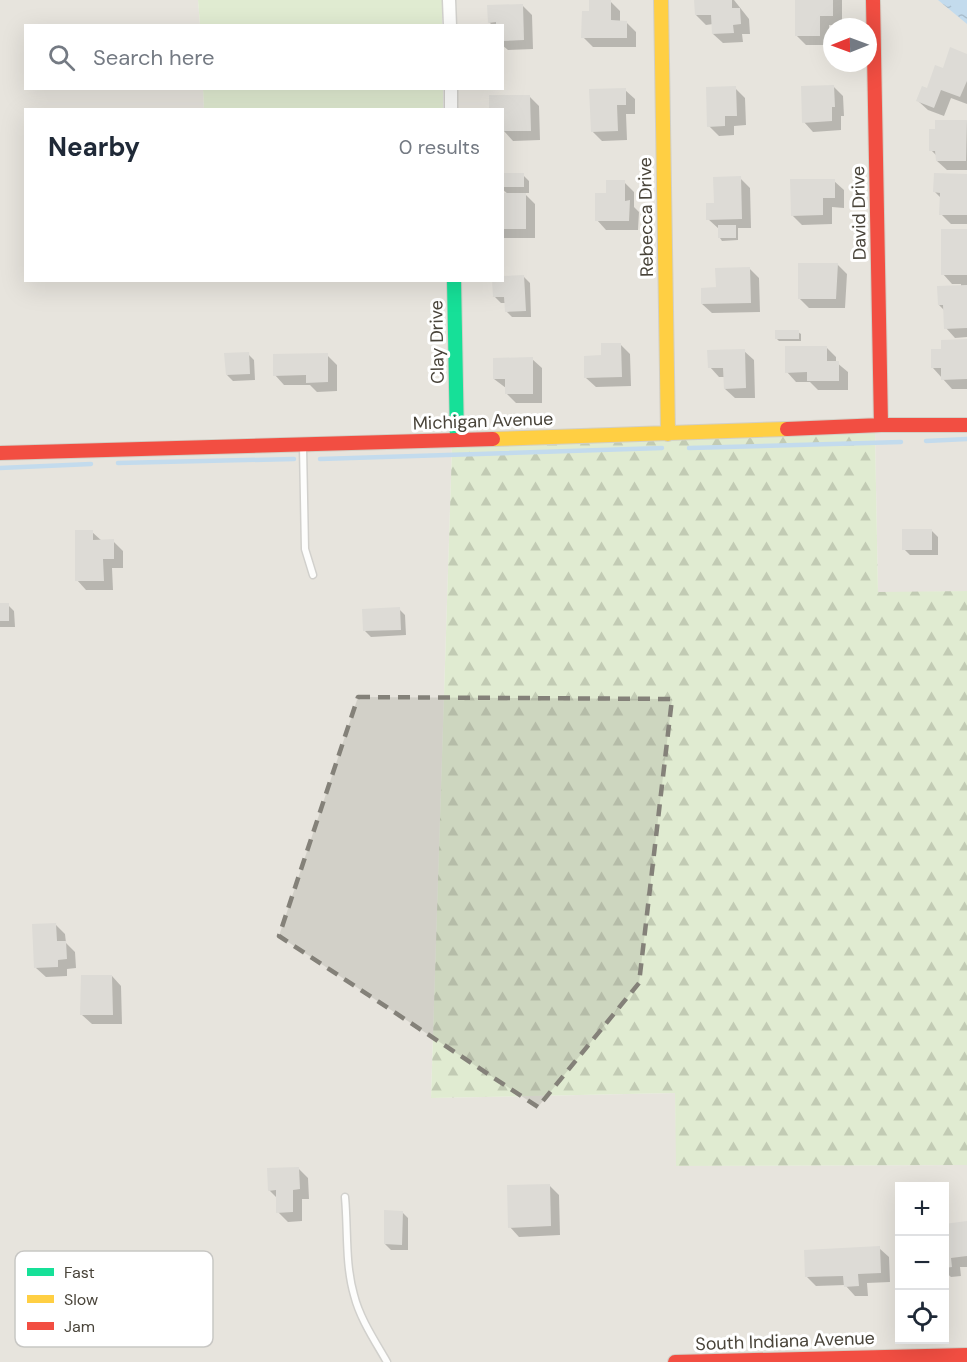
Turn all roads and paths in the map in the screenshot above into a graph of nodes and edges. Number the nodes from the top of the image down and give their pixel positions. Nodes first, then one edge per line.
1 (449, 0) edge
2 (661, 0) edge
3 (873, 0) edge
4 (450, 24) edge
5 (451, 90) edge
6 (451, 108) edge
7 (454, 282) edge
8 (967, 424) edge
9 (881, 425) junction
10 (668, 434) junction
11 (457, 439) junction
12 (303, 444) junction
13 (0, 453) edge
14 (313, 575) dead end
15 (345, 1197) dead end
16 (967, 1355) edge
17 (387, 1362) edge
18 (675, 1362) edge

1 - 4 street
2 - 10 street, Rebecca Drive
3 - 9 street, David Drive
5 - 6 street
7 - 11 street, Clay Drive
8 - 9 street, Michigan Avenue
9 - 10 street, Michigan Avenue
10 - 11 street, Michigan Avenue
11 - 12 street, Michigan Avenue
12 - 13 street, Michigan Avenue
12 - 14 lane
15 - 17 lane
16 - 18 street, South Indiana Avenue

